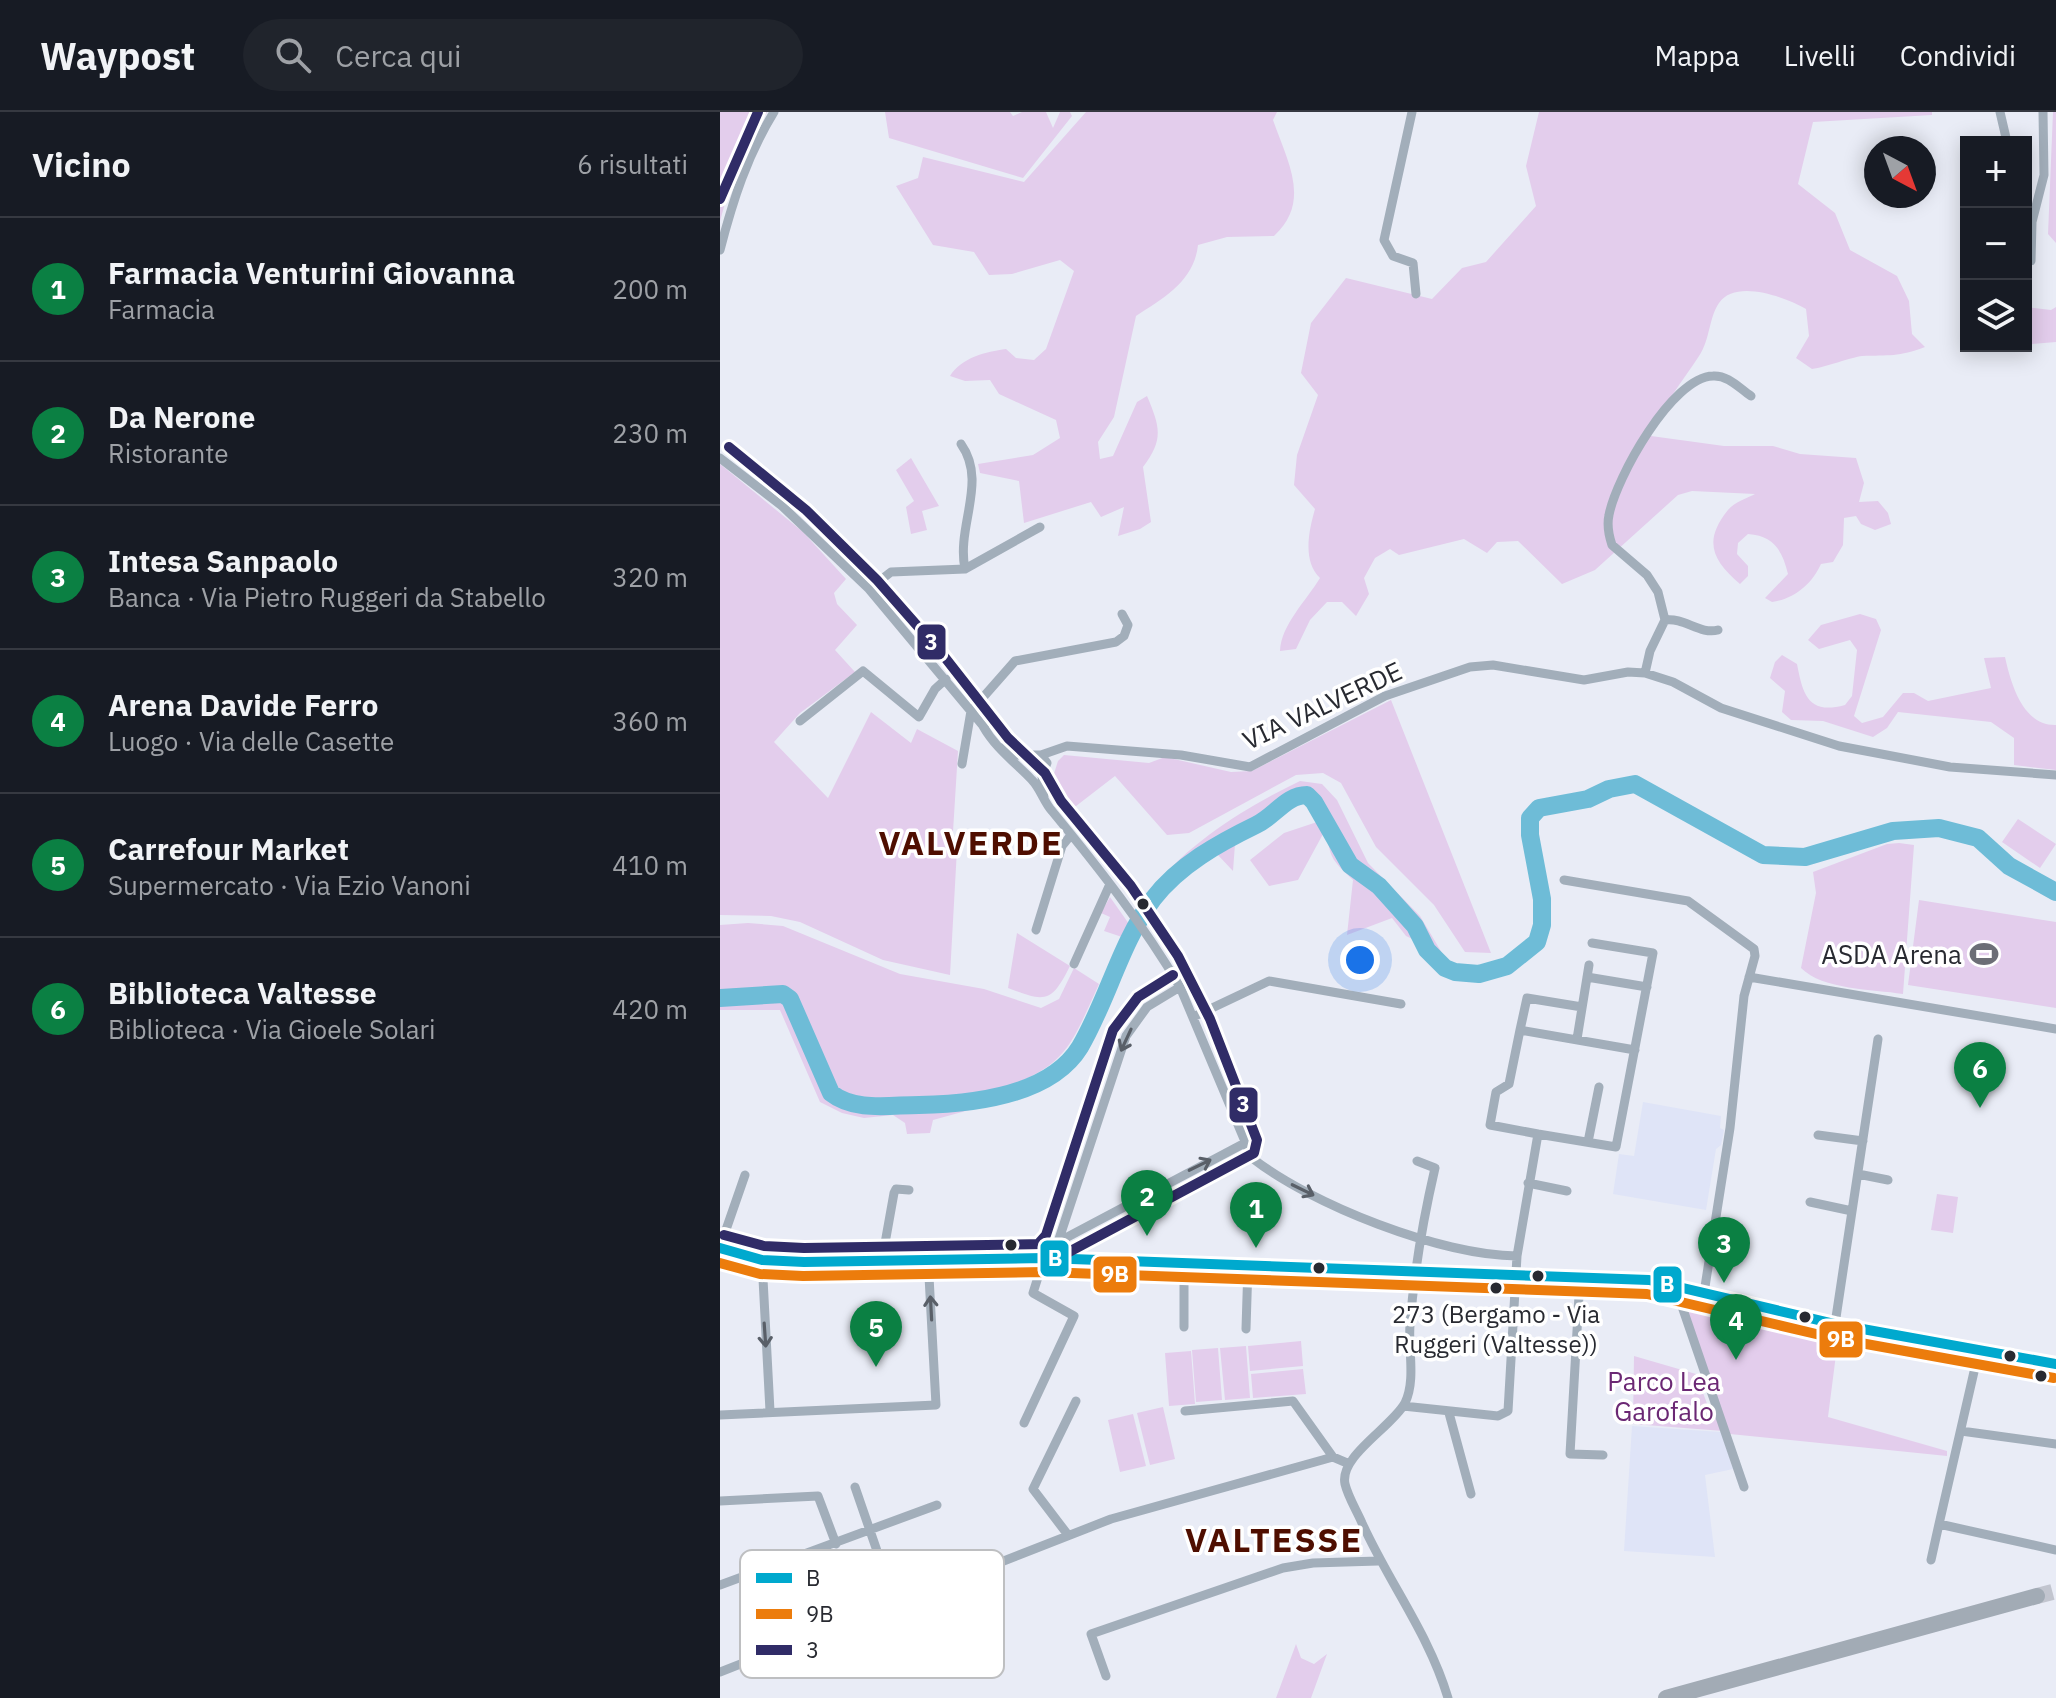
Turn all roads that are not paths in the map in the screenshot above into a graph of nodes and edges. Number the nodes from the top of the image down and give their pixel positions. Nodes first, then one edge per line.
1 (774, 112) edge
2 (1412, 112) edge
3 (2000, 112) edge
4 (2043, 112) edge
5 (2006, 136) edge
6 (2032, 222) edge
7 (720, 250) edge
8 (1416, 294) dead end
9 (1751, 396) dead end
10 (961, 444) dead end
11 (720, 458) edge
12 (1040, 527) dead end
13 (965, 569) junction
14 (869, 589) junction
15 (1122, 614) dead end
16 (1665, 620) junction
17 (1718, 630) dead end
18 (1645, 673) junction
19 (946, 679) junction
20 (971, 711) junction
21 (800, 721) dead end
22 (983, 726) junction
23 (1026, 756) junction
24 (1044, 759) junction
25 (962, 764) dead end
26 (1021, 766) junction
27 (2056, 775) edge
28 (1037, 777) junction
29 (1071, 835) junction
30 (1564, 880) dead end
31 (1110, 884) junction
32 (1036, 930) dead end
33 (1592, 943) dead end
34 (1074, 964) dead end
35 (1589, 965) dead end
36 (1587, 977) junction
37 (1749, 977) junction
38 (1180, 987) junction
39 (1647, 987) junction
40 (1401, 1004) dead end
41 (1582, 1007) junction
42 (1193, 1017) junction
43 (2056, 1029) edge
44 (1520, 1030) junction
45 (1577, 1039) junction
46 (1878, 1039) dead end
47 (1635, 1050) junction
48 (1599, 1087) dead end
49 (1538, 1134) junction
50 (1818, 1135) dead end
51 (1863, 1141) junction
52 (1588, 1142) junction
53 (1243, 1144) junction
54 (1417, 1161) dead end
55 (1858, 1174) junction
56 (745, 1175) dead end
57 (1888, 1180) dead end
58 (1528, 1183) junction
59 (909, 1190) dead end
60 (1567, 1191) dead end
61 (1810, 1202) dead end
62 (1852, 1211) junction
63 (1419, 1238) junction
64 (1058, 1242) junction
65 (720, 1248) edge
66 (1503, 1256) junction
67 (1517, 1256) junction
68 (928, 1258) junction
69 (1044, 1258) junction
70 (762, 1260) junction
71 (882, 1260) junction
72 (1184, 1263) junction
73 (1248, 1265) junction
74 (1415, 1272) junction
75 (1503, 1276) junction
76 (1518, 1277) junction
77 (1580, 1278) junction
78 (1675, 1286) junction
79 (1704, 1293) junction
80 (1835, 1324) junction
81 (1184, 1327) dead end
82 (1246, 1329) dead end
83 (1048, 1343) dead end
84 (1058, 1349) junction
85 (1979, 1350) junction
86 (2056, 1364) edge
87 (1076, 1401) dead end
88 (1403, 1406) junction
89 (770, 1411) junction
90 (1185, 1411) dead end
91 (1449, 1413) junction
92 (720, 1415) edge
93 (1024, 1423) dead end
94 (1961, 1431) junction
95 (2056, 1444) edge
96 (1603, 1455) dead end
97 (1333, 1457) junction
98 (1347, 1463) junction
99 (855, 1487) dead end
100 (1744, 1487) dead end
101 (1471, 1494) dead end
102 (720, 1501) edge
103 (937, 1505) dead end
104 (1939, 1524) junction
105 (868, 1531) junction
106 (1068, 1535) junction
107 (836, 1544) junction
108 (819, 1550) edge
109 (875, 1550) edge
110 (2056, 1550) edge
111 (1004, 1560) edge
112 (1931, 1560) dead end
113 (1378, 1561) junction
114 (740, 1578) edge
115 (720, 1585) edge
116 (740, 1664) edge
117 (720, 1672) edge
118 (1106, 1676) dead end
119 (1448, 1698) edge
120 (1666, 1698) edge
121 (1705, 1698) edge

1 - 7 street
2 - 8 street
3 - 5 street
4 - 6 street
9 - 16 street
10 - 13 street
11 - 14 street
12 - 13 street
13 - 14 street
14 - 19 street
15 - 20 street
16 - 17 street
16 - 18 street
18 - 24 street, VIA VALVERDE
18 - 27 street, VIA VALVERDE
19 - 20 street
19 - 21 street
20 - 22 street
20 - 25 street
22 - 23 street
22 - 26 street
23 - 24 street
23 - 26 street
24 - 28 street
26 - 28 street
28 - 29 street
29 - 31 street
29 - 32 street
30 - 37 street
31 - 34 street
31 - 38 street
33 - 39 street
35 - 36 street
36 - 39 street
36 - 41 street
37 - 43 street
37 - 79 street
38 - 42 street
38 -> 64 street
39 - 47 street
40 - 42 street
41 - 44 street
41 - 45 street
42 - 53 street
44 - 45 street
44 - 49 street
45 - 47 street
46 - 51 street
47 - 52 street
48 - 52 street
49 - 52 street
49 - 58 street
50 - 51 street
51 - 55 street
53 -> 63 street
64 -> 53 street
54 - 63 street
55 - 57 street
55 - 62 street
56 - 65 street
58 - 60 street
58 - 67 street
59 - 71 street
61 - 62 street
62 - 80 street
63 - 66 street
63 - 74 street
64 - 69 street
65 - 70 street
66 - 67 street
66 - 75 street
67 - 76 street
68 - 69 street
68 - 71 street
89 -> 68 street
69 - 72 street
69 - 84 street
70 - 71 street
70 -> 89 street
72 - 73 street
72 - 81 street
73 - 74 street
73 - 82 street
74 - 75 street
74 - 88 street
75 - 76 street
76 - 77 street
76 - 91 street
77 - 78 street
77 - 96 street
78 - 79 street
78 - 100 street
79 - 80 street
80 - 85 street
83 - 84 street
84 - 93 street
85 - 86 street
85 - 94 street
87 - 106 street
88 - 91 street
88 - 98 street
89 - 92 street
90 - 97 street
91 - 101 street
94 - 95 street
94 - 104 street
97 - 98 street
97 - 106 street
98 - 113 street
99 - 105 street
102 - 107 street
103 - 105 street
104 - 110 street
104 - 112 street
105 - 107 street
105 - 109 street
106 - 111 street
107 - 108 street
113 - 118 street
113 - 119 street
114 - 115 street
116 - 117 street
120 - 121 highway

